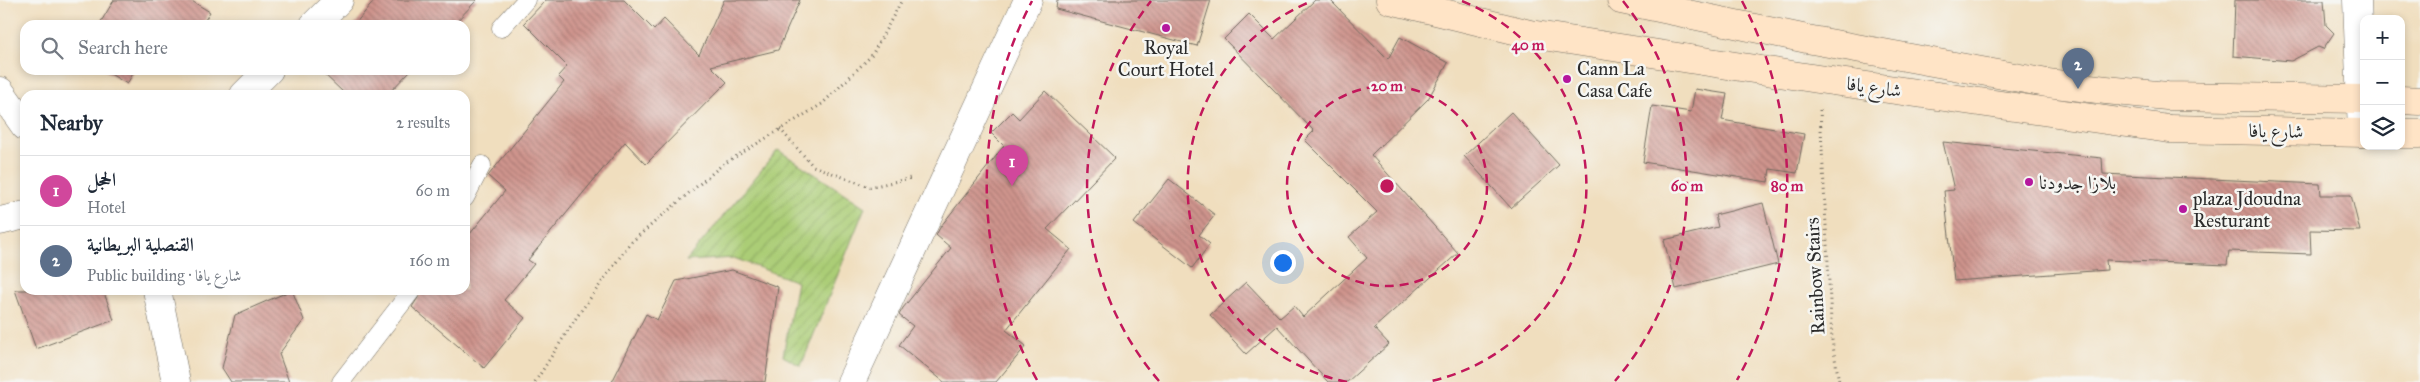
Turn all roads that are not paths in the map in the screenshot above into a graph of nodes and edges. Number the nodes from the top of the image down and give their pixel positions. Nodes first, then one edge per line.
1 (339, 0) edge
2 (526, 0) edge
3 (1028, 0) edge
4 (1390, 0) edge
5 (1621, 0) edge
6 (2357, 0) edge
7 (319, 20) edge
8 (501, 28) dead end
9 (2361, 60) edge
10 (264, 75) edge
11 (0, 90) edge
12 (249, 90) edge
13 (2360, 98) edge
14 (2405, 100) edge
15 (2420, 101) edge
16 (20, 119) edge
17 (2360, 133) edge
18 (2405, 134) edge
19 (2420, 134) edge
20 (482, 165) dead end
21 (470, 188) edge
22 (20, 216) edge
23 (0, 221) edge
24 (158, 295) edge
25 (408, 295) edge
26 (176, 382) edge
27 (341, 382) edge
28 (852, 382) edge

1 - 7 street
2 - 8 lane
3 - 28 street
4 - 17 main road, شارع يافا
5 - 13 main road, شارع يافا
6 - 9 street
10 - 12 street
11 - 16 street
14 - 15 main road
18 - 19 main road
20 - 21 lane
22 - 23 street
24 - 26 street
25 - 27 lane

